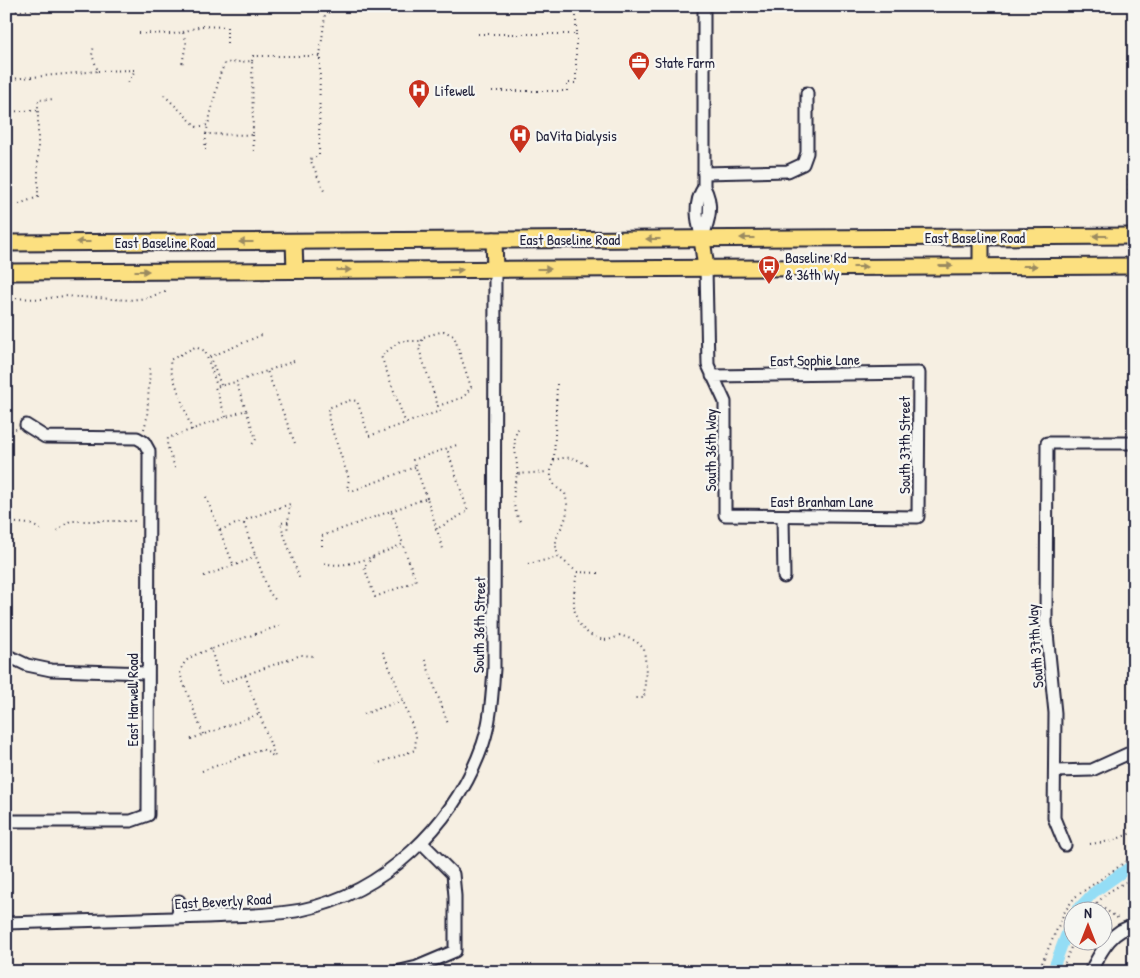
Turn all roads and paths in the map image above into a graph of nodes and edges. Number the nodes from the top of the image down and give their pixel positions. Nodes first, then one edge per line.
1 (68, 6) edge
2 (576, 6) edge
3 (704, 6) edge
4 (345, 8) dead end
5 (6, 12) edge
6 (183, 32) junction
7 (139, 33) dead end
8 (478, 34) dead end
9 (576, 34) junction
10 (94, 44) dead end
11 (227, 44) dead end
12 (320, 56) junction
13 (252, 61) junction
14 (182, 65) dead end
15 (98, 71) junction
16 (12, 79) dead end
17 (127, 86) dead end
18 (492, 91) dead end
19 (807, 93) dead end
20 (164, 94) dead end
21 (54, 99) dead end
22 (38, 110) junction
23 (6, 112) edge
24 (208, 126) junction
25 (206, 134) junction
26 (254, 135) junction
27 (1133, 148) edge
28 (205, 150) dead end
29 (254, 153) dead end
30 (704, 172) junction
31 (325, 193) dead end
32 (1134, 200) edge
33 (9, 205) dead end
34 (1134, 236) edge
35 (981, 237) junction
36 (702, 239) junction
37 (494, 240) junction
38 (294, 242) junction
39 (6, 243) edge
40 (1130, 265) edge
41 (981, 266) junction
42 (706, 268) junction
43 (495, 269) junction
44 (295, 270) junction
45 (6, 272) edge
46 (166, 286) dead end
47 (6, 298) edge
48 (264, 334) dead end
49 (422, 341) junction
50 (294, 361) dead end
51 (150, 366) dead end
52 (268, 371) junction
53 (919, 373) joint
54 (712, 376) junction
55 (236, 382) junction
56 (557, 384) dead end
57 (219, 386) junction
58 (438, 406) junction
59 (246, 410) junction
60 (226, 417) junction
61 (406, 424) junction
62 (26, 425) dead end
63 (520, 426) dead end
64 (145, 427) dead end
65 (192, 430) junction
66 (1134, 443) edge
67 (457, 445) dead end
68 (251, 446) dead end
69 (296, 446) dead end
70 (447, 448) junction
71 (554, 460) junction
72 (588, 466) dead end
73 (415, 467) junction
74 (175, 468) dead end
75 (549, 472) junction
76 (517, 474) junction
77 (206, 497) dead end
78 (427, 498) junction
79 (391, 511) junction
80 (725, 516) joint
81 (783, 516) junction
82 (918, 516) joint
83 (138, 521) dead end
84 (520, 521) dead end
85 (6, 522) edge
86 (288, 522) junction
87 (244, 524) junction
88 (42, 530) dead end
89 (220, 530) junction
90 (435, 530) junction
91 (57, 531) dead end
92 (287, 532) dead end
93 (403, 544) junction
94 (322, 546) dead end
95 (442, 549) dead end
96 (255, 554) junction
97 (374, 555) junction
98 (559, 557) junction
99 (323, 562) dead end
100 (528, 564) dead end
101 (234, 566) junction
102 (577, 572) junction
103 (598, 573) dead end
104 (204, 576) dead end
105 (784, 577) dead end
106 (300, 580) dead end
107 (277, 602) dead end
108 (282, 625) dead end
109 (210, 649) junction
110 (383, 652) dead end
111 (6, 655) edge
112 (314, 656) dead end
113 (425, 660) dead end
114 (147, 673) junction
115 (245, 675) junction
116 (634, 698) dead end
117 (403, 700) junction
118 (260, 714) junction
119 (364, 714) dead end
120 (448, 724) dead end
121 (203, 734) junction
122 (191, 739) dead end
123 (1134, 751) edge
124 (376, 764) dead end
125 (202, 771) dead end
126 (1055, 771) junction
127 (6, 821) edge
128 (1134, 832) edge
129 (422, 843) junction
130 (1090, 844) dead end
131 (1065, 845) dead end
132 (1134, 856) edge
133 (1134, 877) edge
134 (1100, 900) edge
135 (179, 901) dead end
136 (1112, 913) edge
137 (178, 918) junction
138 (6, 923) edge
139 (1132, 926) edge
140 (1070, 950) edge
141 (396, 972) edge
142 (1038, 972) edge
143 (1061, 972) edge
144 (1090, 972) edge

1 - 5 path
2 - 9 path
3 - 30 street
4 - 12 path
6 - 7 path
6 - 11 path
6 - 14 path
8 - 9 path
9 - 18 path
10 - 15 path
12 - 13 path
12 - 31 path
13 - 24 path
13 - 26 path
15 - 16 path
15 - 17 path
19 - 30 street
20 - 24 path
21 - 22 path
22 - 23 path
22 - 33 path
24 - 25 path
25 - 26 path
25 - 28 path
26 - 29 path
27 - 32 path
30 - 36 street
34 -> 35 main road, East Baseline Road
35 -> 36 main road, East Baseline Road
35 - 41 main road
36 -> 37 main road, East Baseline Road
36 - 42 main road
37 - 38 main road, East Baseline Road
37 - 43 main road
38 -> 39 main road, East Baseline Road
38 - 44 main road
41 -> 40 main road, East Baseline Road
42 -> 41 main road, East Baseline Road
43 -> 42 main road, East Baseline Road
42 - 54 street, South 36th Way
44 -> 43 main road, East Baseline Road
43 - 129 street, South 36th Street
45 -> 44 main road, East Baseline Road
46 - 47 path
48 - 57 path
49 - 58 path
49 - 58 path
49 - 61 path
50 - 52 path
51 - 64 path
52 - 55 path
52 - 69 path
53 - 54 street, East Sophie Lane
53 - 82 street, South 37th Street
54 - 80 street, South 36th Way
55 - 57 path
55 - 59 path
56 - 71 path
57 - 60 path
57 - 65 path
58 - 61 path
59 - 60 path
59 - 68 path
60 - 65 path
61 - 73 path
62 - 114 street, East Harwell Road
63 - 76 path
65 - 74 path
66 - 126 street, South 37th Way
67 - 70 path
70 - 73 path
70 - 90 path
71 - 72 path
71 - 75 path
73 - 78 path
75 - 76 path
75 - 98 path
76 - 84 path
77 - 89 path
78 - 79 path
78 - 90 path
79 - 93 path
79 - 94 path
80 - 81 street, East Branham Lane
81 - 82 street, East Branham Lane
81 - 105 street
83 - 91 path
85 - 88 path
86 - 87 path
86 - 92 path
86 - 106 path
87 - 89 path
87 - 96 path
89 - 101 path
90 - 95 path
93 - 97 path
93 - 97 path
96 - 101 path
96 - 107 path
97 - 99 path
98 - 100 path
98 - 102 path
101 - 104 path
102 - 103 path
102 - 116 path
108 - 109 path
109 - 115 path
109 - 121 path
110 - 117 path
111 - 114 street
112 - 115 path
113 - 120 path
114 - 127 street, East Harwell Road
115 - 118 path
117 - 119 path
117 - 124 path
118 - 121 path
118 - 125 path
121 - 122 path
123 - 126 street
126 - 131 street, South 37th Way
128 - 130 path
129 - 137 street, East Beverly Road
129 - 141 street
132 - 142 path
133 - 134 path
135 - 137 street
136 - 139 path
137 - 138 street, East Beverly Road
139 - 144 street
140 - 143 path

